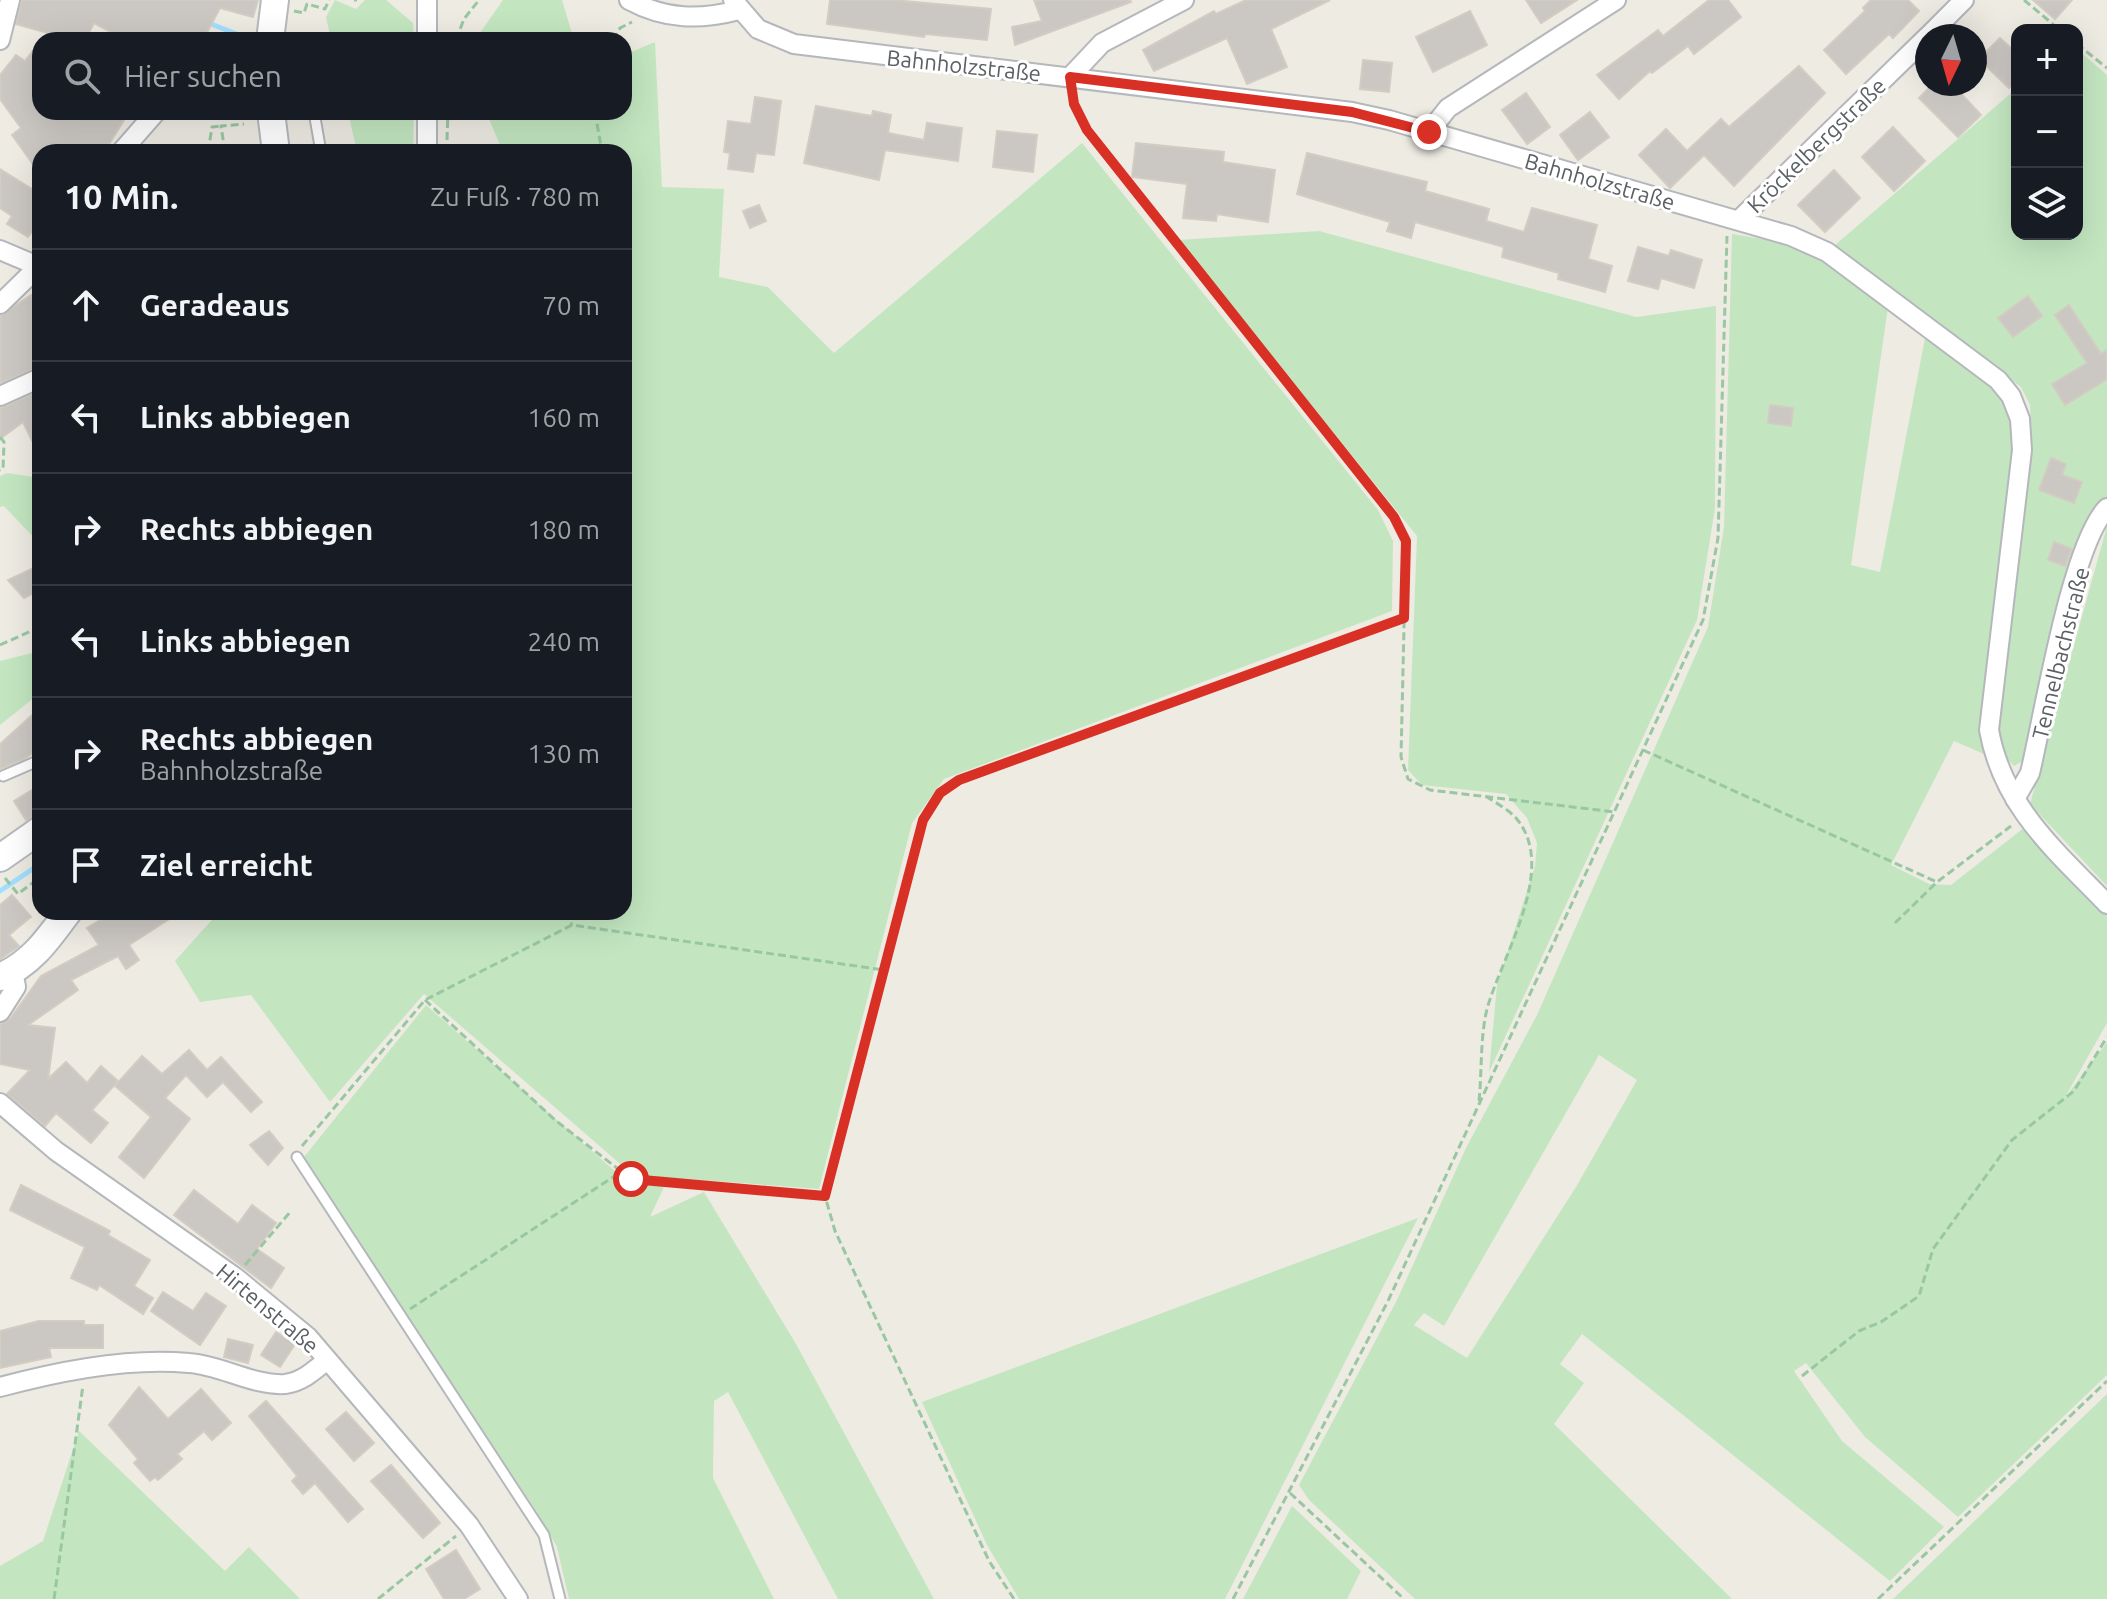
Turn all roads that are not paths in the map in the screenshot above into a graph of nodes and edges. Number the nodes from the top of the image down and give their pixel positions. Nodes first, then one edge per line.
1 (10, 0) edge
2 (427, 0) edge
3 (629, 0) edge
4 (1184, 0) edge
5 (1616, 0) edge
6 (1964, 0) edge
7 (283, 5) edge
8 (736, 5) edge
9 (1939, 24) edge
10 (273, 32) edge
11 (427, 32) edge
12 (0, 40) edge
13 (1915, 48) edge
14 (1070, 77) junction
15 (149, 120) edge
16 (272, 120) edge
17 (315, 120) edge
18 (427, 120) edge
19 (1429, 132) junction
20 (128, 144) edge
21 (275, 144) edge
22 (320, 144) edge
23 (427, 144) edge
24 (1739, 220) junction
25 (0, 250) edge
26 (32, 264) edge
27 (32, 274) edge
28 (0, 304) edge
29 (32, 382) edge
30 (0, 396) edge
31 (2107, 508) edge
32 (32, 763) edge
33 (3, 776) dead end
34 (2019, 808) junction
35 (32, 838) edge
36 (3, 868) edge
37 (2107, 904) edge
38 (62, 920) edge
39 (7, 974) edge
40 (0, 1012) edge
41 (0, 1103) edge
42 (297, 1157) road end
43 (327, 1360) junction
44 (0, 1387) edge
45 (518, 1599) edge
46 (560, 1599) edge

1 - 12 street
2 - 11 street
3 - 8 street, Bahnholzstraße
4 - 14 street
5 - 19 street
6 - 9 street, Kröckelbergstraße
7 - 10 main road
8 - 14 street, Bahnholzstraße
13 - 24 street, Kröckelbergstraße
14 - 19 street, Bahnholzstraße
15 - 20 street
16 - 21 main road
17 - 22 lane
18 - 23 street
19 - 24 street, Bahnholzstraße
24 - 34 street, Bahnholzstraße
25 - 26 street
27 - 28 street
29 - 30 street
31 - 34 street, Tennelbachstraße
32 - 33 lane
34 - 37 street, Bahnholzstraße
35 - 36 main road
38 - 39 main road
39 - 40 street
41 - 43 street, Hirtenstraße
42 - 46 lane
43 - 44 street
43 - 45 street, Hirtenstraße

